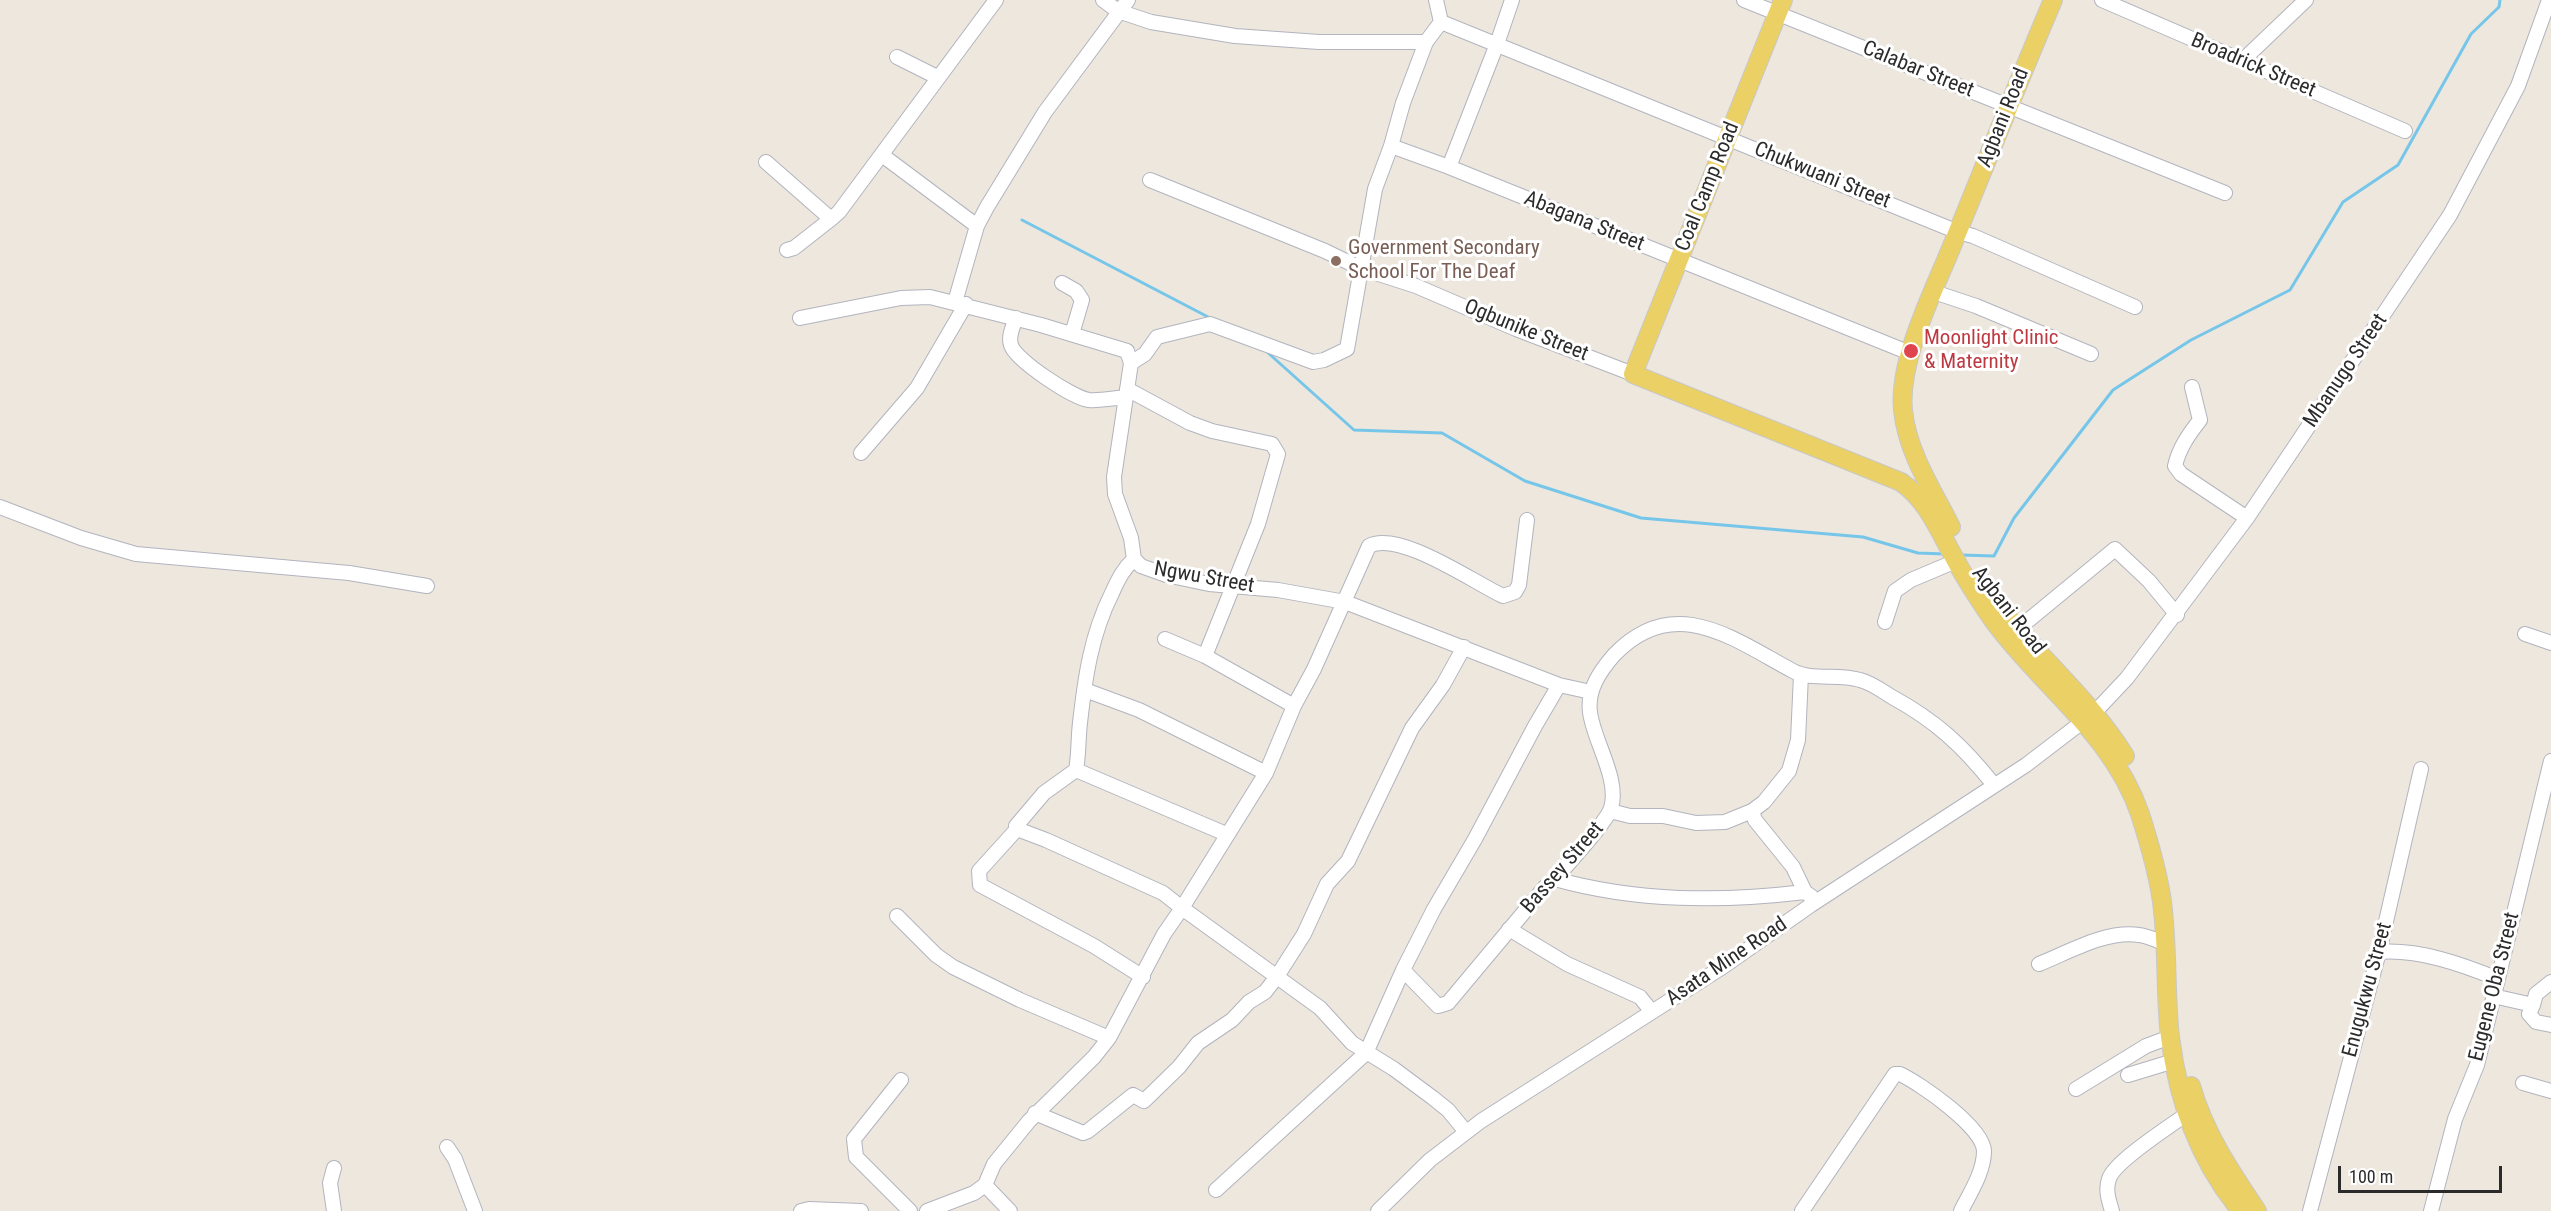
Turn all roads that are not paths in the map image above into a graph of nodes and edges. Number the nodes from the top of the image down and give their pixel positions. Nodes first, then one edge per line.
1 (996, 0) edge
2 (1103, 0) edge
3 (1128, 0) edge
4 (1436, 0) edge
5 (1512, 0) edge
6 (1744, 0) edge
7 (2053, 0) edge
8 (2102, 0) edge
9 (2306, 0) edge
10 (2549, 0) edge
11 (1780, 7) edge
12 (1118, 11) junction
13 (1441, 22) junction
14 (1426, 42) junction
15 (1497, 44) junction
16 (897, 57) dead end
17 (2243, 60) junction
18 (937, 77) junction
19 (2009, 106) junction
20 (2405, 131) dead end
21 (1728, 137) junction
22 (1391, 146) junction
23 (882, 155) junction
24 (766, 162) dead end
25 (1449, 167) junction
26 (1150, 180) dead end
27 (2225, 193) dead end
28 (831, 219) junction
29 (977, 226) junction
30 (1958, 232) junction
31 (787, 250) dead end
32 (1678, 259) junction
33 (1360, 268) junction
34 (1062, 283) dead end
35 (1934, 292) junction
36 (960, 303) junction
37 (2135, 307) dead end
38 (800, 318) dead end
39 (1016, 318) junction
40 (1072, 334) junction
41 (1910, 353) junction
42 (2091, 354) dead end
43 (1131, 363) junction
44 (1633, 374) junction
45 (2192, 387) dead end
46 (1126, 393) junction
47 (861, 453) dead end
48 (1922, 471) junction
49 (1901, 482) junction
50 (0, 507) edge
51 (2247, 518) junction
52 (1527, 520) dead end
53 (1958, 555) junction
54 (1134, 559) junction
55 (427, 586) dead end
56 (1234, 587) junction
57 (1345, 602) junction
58 (2177, 615) junction
59 (1885, 622) dead end
60 (2019, 628) junction
61 (2525, 634) dead end
62 (1165, 639) dead end
63 (2551, 642) edge
64 (1464, 647) junction
65 (1205, 656) junction
66 (1801, 675) junction
67 (1559, 685) junction
68 (1085, 690) junction
69 (1591, 693) junction
70 (1294, 706) junction
71 (2089, 717) junction
72 (2551, 761) edge
73 (2421, 769) dead end
74 (1076, 770) junction
75 (1266, 773) junction
76 (1994, 785) junction
77 (1752, 811) junction
78 (1610, 812) junction
79 (1017, 829) junction
80 (1226, 834) junction
81 (1555, 879) junction
82 (1805, 892) junction
83 (1817, 901) junction
84 (1182, 908) junction
85 (897, 916) dead end
86 (1509, 929) junction
87 (2166, 944) junction
88 (2379, 952) junction
89 (2039, 964) dead end
90 (1403, 970) junction
91 (1143, 977) junction
92 (1276, 978) junction
93 (2498, 979) junction
94 (2551, 982) edge
95 (2493, 996) junction
96 (2533, 1005) junction
97 (1652, 1012) junction
98 (2551, 1025) edge
99 (2170, 1037) junction
100 (1109, 1038) junction
101 (1366, 1053) junction
102 (2174, 1061) junction
103 (2128, 1075) dead end
104 (901, 1080) dead end
105 (2523, 1083) dead end
106 (2076, 1089) dead end
107 (2551, 1091) edge
108 (1035, 1113) junction
109 (2187, 1114) junction
110 (1466, 1132) junction
111 (447, 1147) dead end
112 (334, 1168) dead end
113 (985, 1185) junction
114 (1215, 1190) dead end
115 (334, 1211) edge
116 (475, 1211) edge
117 (801, 1211) edge
118 (861, 1211) edge
119 (910, 1211) edge
120 (927, 1211) edge
121 (1010, 1211) edge
122 (1378, 1211) edge
123 (1802, 1211) edge
124 (1961, 1211) edge
125 (2112, 1211) edge
126 (2241, 1211) edge
127 (2257, 1211) edge
128 (2310, 1211) edge
129 (2432, 1211) edge

1 - 18 street
2 - 12 street
3 - 12 street
4 - 13 street
5 - 15 street
6 - 11 street, Calabar Street
7 - 19 main road, Agbani Road
8 - 17 street, Broadrick Street
9 - 17 street
10 - 51 street, Mbanugo Street
11 - 19 street, Calabar Street
11 - 21 main road, Coal Camp Road
12 - 14 street
12 - 29 street
13 - 14 street
13 - 15 street, Chukwuani Street
14 - 22 street
15 - 21 street, Chukwuani Street
15 - 25 street
16 - 18 street
17 - 20 street, Broadrick Street
18 - 23 street
19 - 27 street, Calabar Street
19 - 30 main road, Agbani Road
21 - 30 street, Chukwuani Street
21 - 32 main road, Coal Camp Road
22 - 25 street, Abagana Street
22 - 33 street
23 - 28 street
23 - 29 street
24 - 28 street
25 - 32 street, Abagana Street
26 - 33 street, Ogbunike Street
28 - 31 street
29 - 36 street
30 - 35 main road, Agbani Road
30 - 37 street, Chukwuani Street
32 - 41 street, Abagana Street
32 - 44 main road, Coal Camp Road
33 - 43 street
33 - 44 street, Ogbunike Street
34 - 40 street
35 - 41 main road, Agbani Road
35 - 42 street
36 - 38 street
36 - 39 street
36 - 47 street
39 - 40 street
39 - 46 street
40 - 43 street
41 - 48 main road, Agbani Road
43 - 46 street, Ngwu Street
44 - 49 main road, Ogbunike Street
45 - 51 street
46 - 54 street, Ngwu Street
46 - 56 street
48 - 49 main road
48 - 53 main road, Agbani Road
49 - 53 main road, Agbani Road
50 - 55 street
51 - 58 street, Mbanugo Street
52 - 57 street
53 - 59 street
53 - 60 main road, Agbani Road
53 - 71 main road, Agbani Road
54 - 56 street, Ngwu Street
54 - 68 street
56 - 57 street, Ngwu Street
56 - 65 street
57 - 64 street, Ngwu Street
57 - 70 street
58 - 60 street
58 - 71 street, Mbanugo Street
60 - 71 main road, Agbani Road
61 - 63 street
62 - 65 street
64 - 67 street, Ngwu Street
64 - 92 street
65 - 70 street
66 - 69 street, Bassey Street
66 - 76 street, Bassey Street
66 - 77 street
67 - 69 street, Ngwu Street
67 - 90 street
68 - 74 street
68 - 75 street
69 - 78 street, Bassey Street
70 - 75 street
71 - 76 street, Asata Mine Road
71 - 87 main road, Agbani Road
71 - 127 main road, Agbani Road
72 - 93 street, Eugene Oba Street
73 - 88 street, Enugukwu Street
74 - 79 street
74 - 80 street
75 - 80 street
76 - 83 street, Asata Mine Road
77 - 78 street
77 - 82 street
78 - 81 street, Bassey Street
79 - 84 street
79 - 91 street
80 - 84 street
81 - 82 street
81 - 86 street, Bassey Street
82 - 83 street
83 - 97 street, Asata Mine Road
84 - 91 street
84 - 92 street
85 - 100 street
86 - 90 street, Bassey Street
86 - 97 street
87 - 89 street
87 - 99 main road, Agbani Road
88 - 93 street
88 - 128 street, Enugukwu Street
90 - 101 street
91 - 100 street
92 - 101 street
92 - 108 street
93 - 95 street, Eugene Oba Street
94 - 96 street
95 - 96 street
95 - 129 street, Eugene Oba Street
96 - 98 street
97 - 110 street, Asata Mine Road
99 - 102 main road, Agbani Road
99 - 106 street
100 - 108 street
101 - 110 street
101 - 114 street
102 - 103 street
102 - 109 main road, Agbani Road
104 - 119 street
105 - 107 street
108 - 113 street
109 - 125 street
109 - 126 main road, Agbani Road
110 - 122 street, Asata Mine Road
111 - 116 street
112 - 115 street
113 - 120 street
113 - 121 street
117 - 118 street
123 - 124 street

